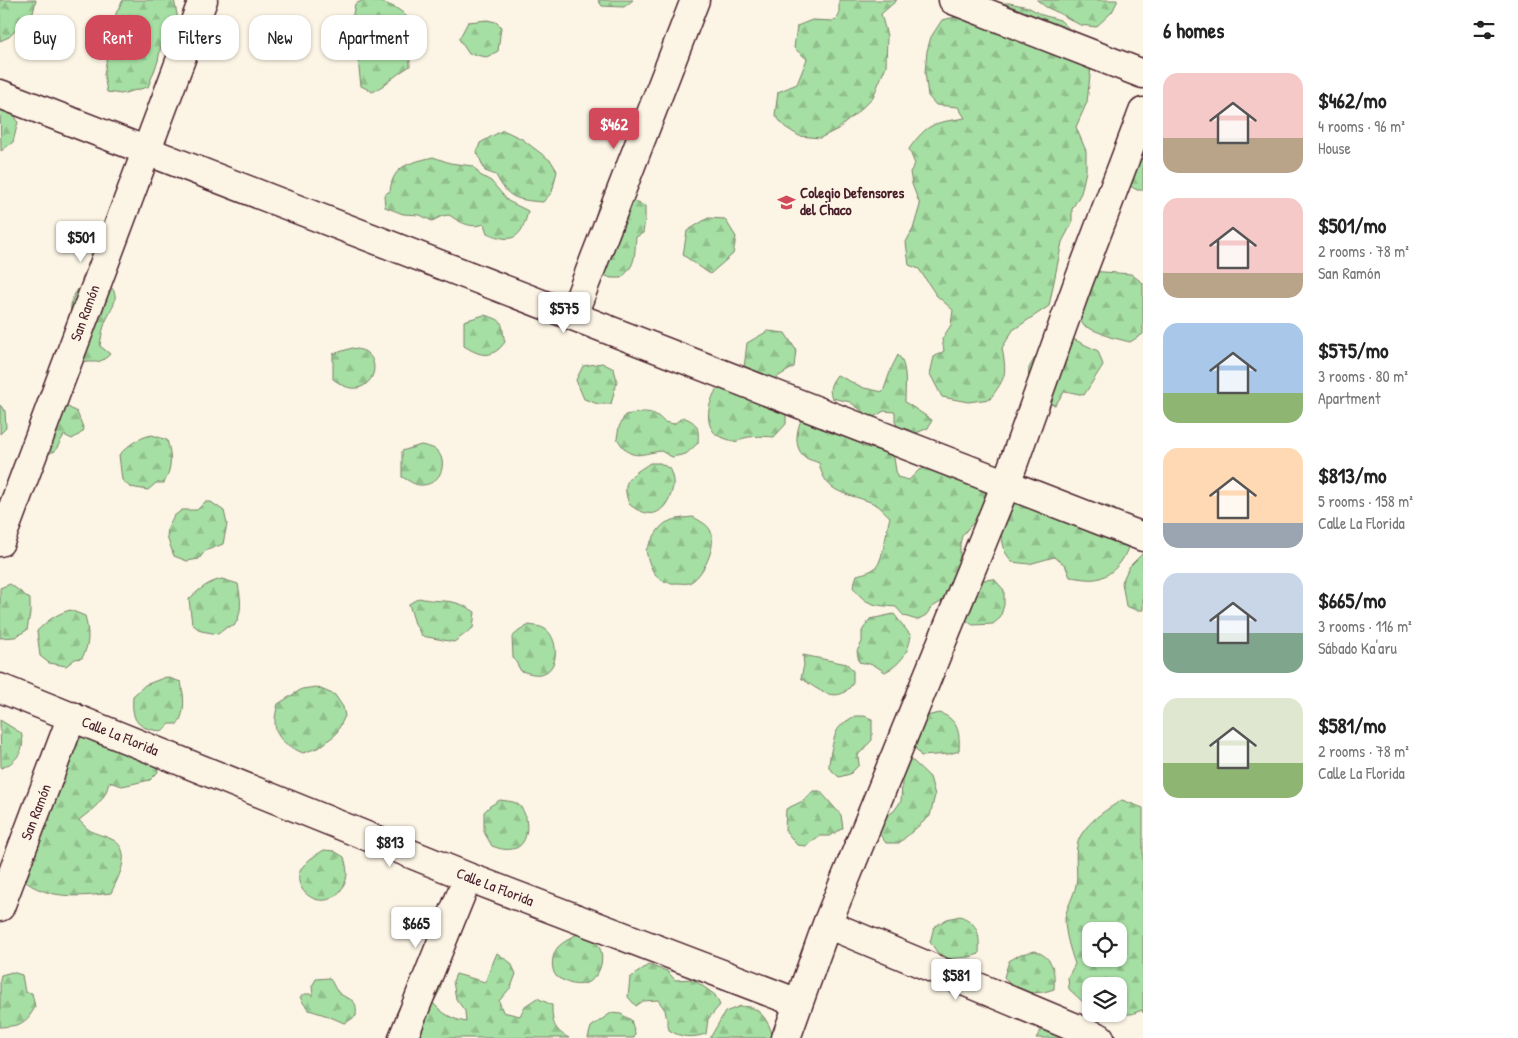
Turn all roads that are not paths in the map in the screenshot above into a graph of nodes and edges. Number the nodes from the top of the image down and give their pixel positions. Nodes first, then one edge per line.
1 (203, 0) edge
2 (695, 0) edge
3 (953, 0) edge
4 (1143, 74) edge
5 (0, 94) edge
6 (1143, 112) edge
7 (146, 151) junction
8 (573, 315) junction
9 (1006, 484) junction
10 (1143, 537) edge
11 (0, 542) edge
12 (0, 688) edge
13 (72, 716) junction
14 (468, 877) junction
15 (0, 907) edge
16 (827, 924) junction
17 (798, 1003) junction
18 (403, 1038) edge
19 (786, 1038) edge
20 (1100, 1038) edge

1 - 7 street, San Ramón
2 - 8 street
3 - 4 street
5 - 7 street
6 - 9 street
7 - 8 street
7 - 11 street, San Ramón
8 - 9 street
9 - 10 street
9 - 16 street
12 - 13 street, Calle La Florida
13 - 14 street, Calle La Florida
13 - 15 street, San Ramón
14 - 17 street, Calle La Florida
14 - 18 street
16 - 17 street
16 - 20 street
17 - 19 street

